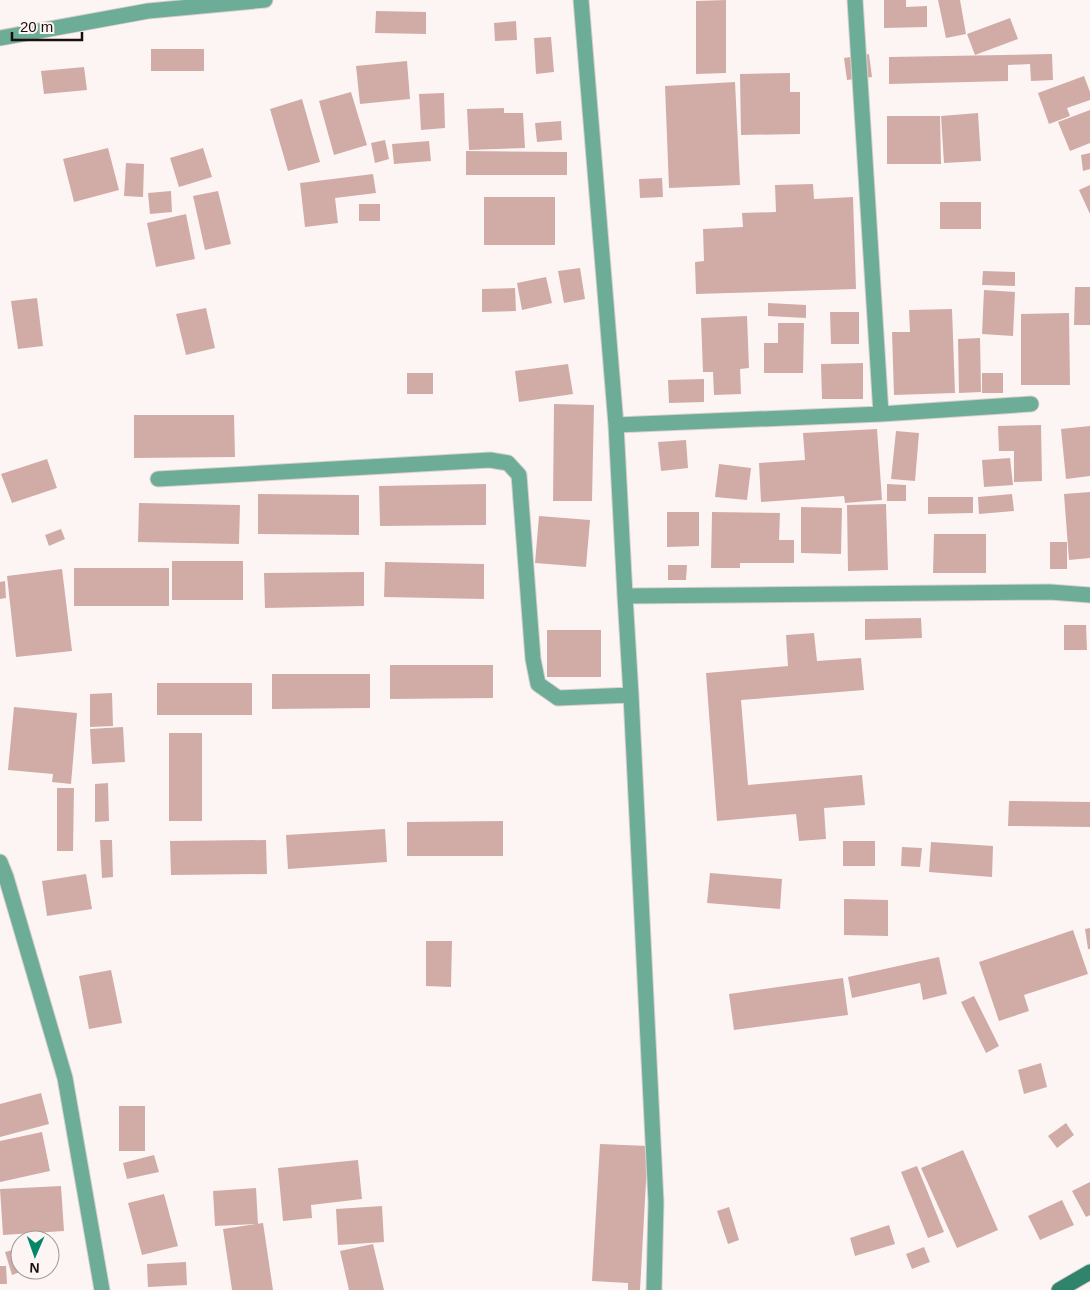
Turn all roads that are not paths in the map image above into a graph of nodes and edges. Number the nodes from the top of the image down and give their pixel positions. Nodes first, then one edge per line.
1 (265, 0) edge
2 (581, 0) edge
3 (856, 0) edge
4 (0, 38) edge
5 (1031, 404) dead end
6 (881, 414) junction
7 (616, 425) junction
8 (158, 479) dead end
9 (1090, 595) edge
10 (624, 596) junction
11 (631, 695) junction
12 (0, 862) edge
13 (1090, 1272) edge
14 (102, 1290) edge
15 (654, 1290) edge
16 (1059, 1290) edge

1 - 4 street
2 - 7 street
3 - 6 street
5 - 6 street
6 - 7 street
7 - 10 street
8 - 11 street
9 - 10 street
10 - 11 street
11 - 15 street
12 - 14 street
13 - 16 street

